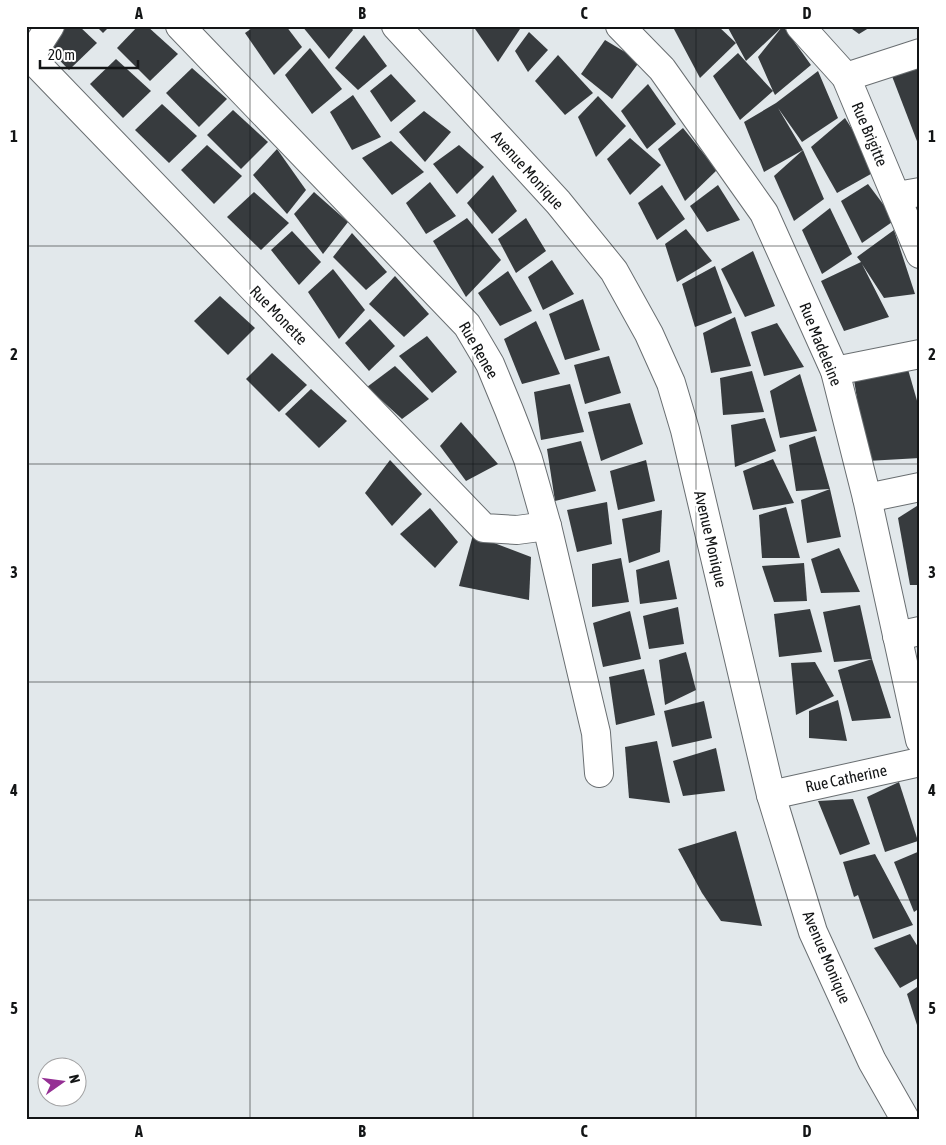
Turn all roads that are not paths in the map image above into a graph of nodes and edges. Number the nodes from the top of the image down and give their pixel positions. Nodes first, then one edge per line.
1 (50, 26) edge
2 (180, 26) edge
3 (396, 26) edge
4 (620, 26) edge
5 (800, 26) edge
6 (920, 53) edge
7 (846, 77) junction
8 (908, 194) edge
9 (920, 254) edge
10 (920, 354) edge
11 (835, 371) junction
12 (920, 487) edge
13 (867, 498) junction
14 (547, 526) junction
15 (908, 634) edge
16 (920, 740) edge
17 (920, 762) edge
18 (599, 773) dead end
19 (771, 795) junction
20 (905, 1119) edge

1 - 14 street, Rue Monette
2 - 14 street, Rue Renee
3 - 19 street, Avenue Monique
4 - 11 street, Rue Madeleine
5 - 7 street, Rue Brigitte
6 - 7 street
7 - 8 street, Rue Brigitte
8 - 9 street, Rue Brigitte
10 - 11 street
11 - 13 street, Rue Madeleine
12 - 13 street
13 - 15 street, Rue Madeleine
14 - 18 street, Rue Renee
15 - 16 street, Rue Madeleine
17 - 19 street, Rue Catherine
19 - 20 street, Avenue Monique

